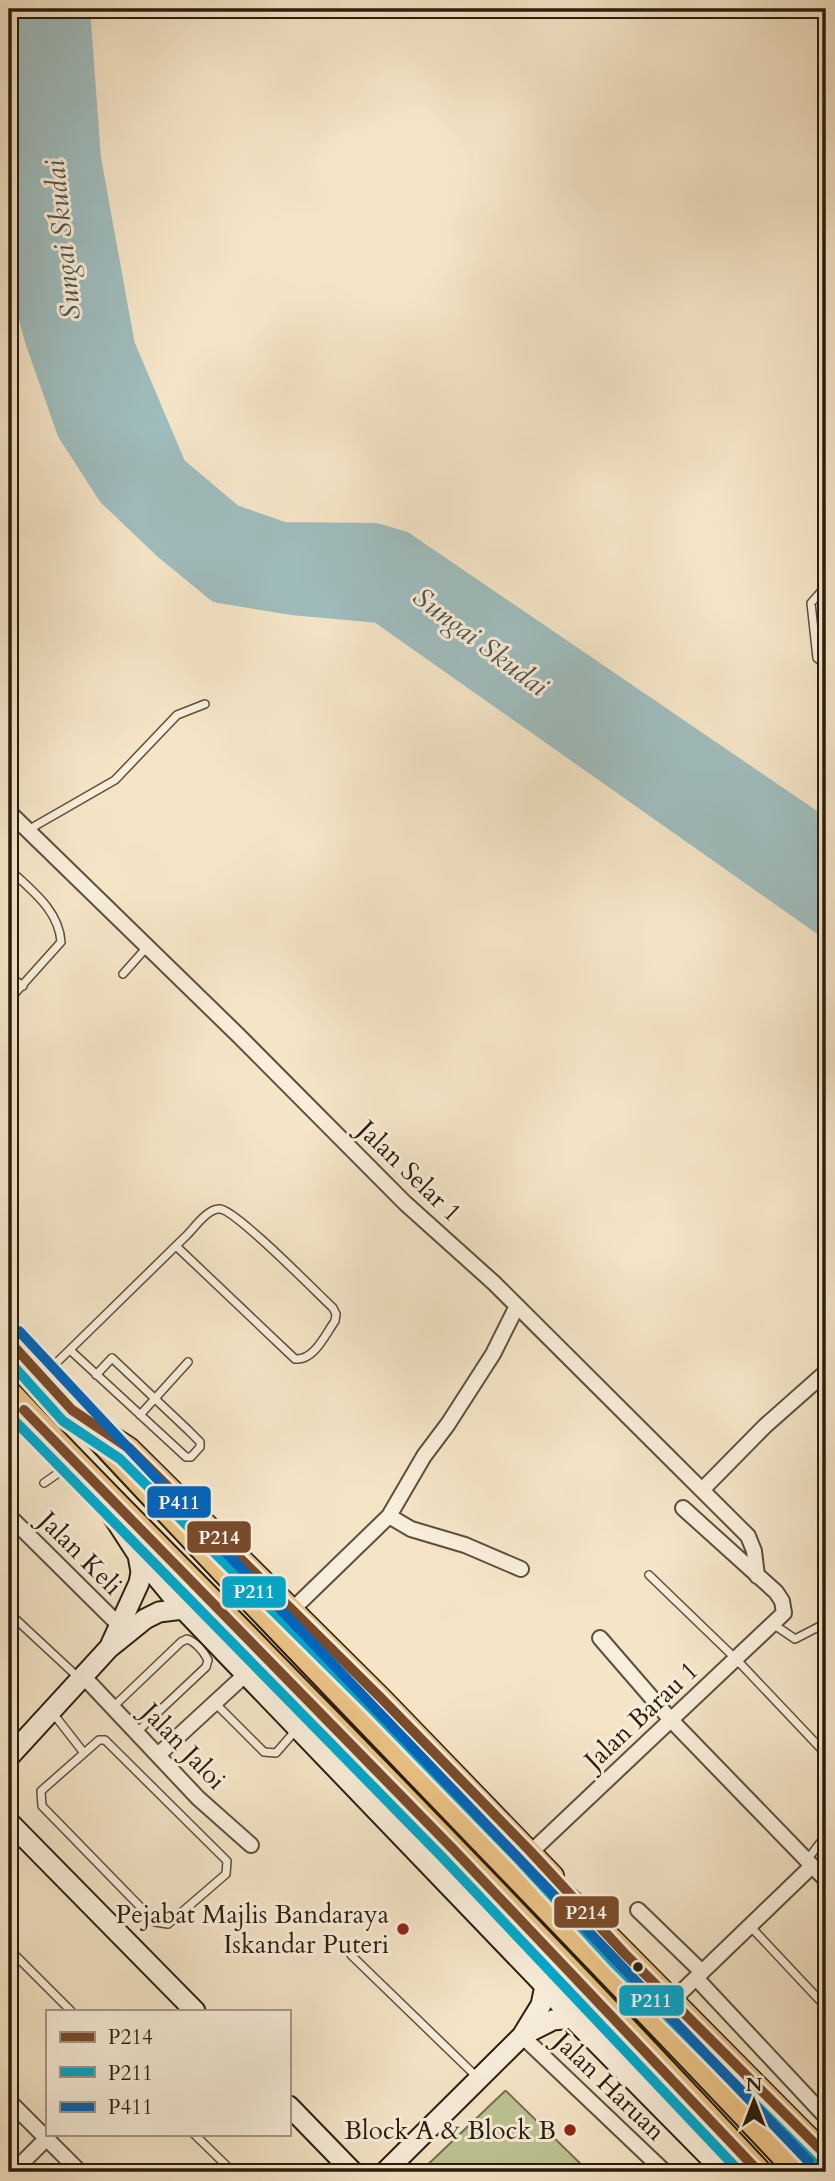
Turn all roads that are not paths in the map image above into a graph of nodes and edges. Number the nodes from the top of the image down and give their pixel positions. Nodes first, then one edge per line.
1 (826, 586) edge
2 (826, 665) edge
3 (205, 704) dead end
4 (9, 812) edge
5 (28, 830) junction
6 (9, 869) edge
7 (148, 947) junction
8 (123, 974) dead end
9 (9, 976) edge
10 (23, 986) junction
11 (9, 1000) edge
12 (176, 1246) junction
13 (517, 1306) junction
14 (9, 1341) edge
15 (70, 1350) junction
16 (188, 1362) dead end
17 (826, 1372) edge
18 (96, 1375) junction
19 (42, 1377) junction
20 (9, 1393) edge
21 (155, 1399) junction
22 (72, 1410) junction
23 (140, 1415) junction
24 (74, 1462) junction
25 (91, 1481) junction
26 (44, 1483) dead end
27 (702, 1490) junction
28 (683, 1508) dead end
29 (9, 1516) edge
30 (389, 1516) junction
31 (138, 1555) junction
32 (521, 1569) dead end
33 (649, 1575) dead end
34 (757, 1576) junction
35 (183, 1609) junction
36 (292, 1611) junction
37 (9, 1613) edge
38 (826, 1623) edge
39 (773, 1624) junction
40 (120, 1625) junction
41 (600, 1637) dead end
42 (109, 1648) junction
43 (736, 1658) junction
44 (246, 1674) junction
45 (83, 1679) junction
46 (216, 1704) junction
47 (113, 1707) junction
48 (51, 1712) junction
49 (671, 1720) junction
50 (297, 1728) junction
51 (137, 1732) junction
52 (395, 1747) junction
53 (84, 1753) junction
54 (826, 1754) edge
55 (158, 1755) junction
56 (9, 1757) edge
57 (9, 1822) edge
58 (826, 1835) edge
59 (251, 1845) dead end
60 (531, 1852) junction
61 (810, 1863) junction
62 (826, 1880) edge
63 (638, 1910) dead end
64 (750, 1926) junction
65 (601, 1930) junction
66 (9, 1949) edge
67 (351, 1955) dead end
68 (699, 1975) junction
69 (545, 1986) junction
70 (673, 2000) junction
71 (826, 2007) edge
72 (70, 2010) edge
73 (194, 2010) edge
74 (572, 2018) junction
75 (522, 2036) junction
76 (479, 2079) junction
77 (9, 2101) edge
78 (290, 2107) edge
79 (826, 2117) edge
80 (196, 2136) edge
81 (46, 2139) junction
82 (826, 2155) edge
83 (13, 2172) edge
84 (80, 2172) edge
85 (233, 2172) edge
86 (354, 2172) edge
87 (385, 2172) edge
88 (665, 2172) edge
89 (724, 2172) edge
90 (759, 2172) edge
91 (799, 2172) edge

1 - 2 lane
3 - 5 lane
4 - 5 street, Jalan Selar 1
5 - 7 street, Jalan Selar 1
6 - 10 lane
7 - 8 lane
7 - 13 street, Jalan Selar 1
9 - 10 lane
10 - 11 lane
12 - 12 lane
12 - 15 lane
13 - 27 street, Jalan Selar 1
13 - 30 street
14 - 19 highway
15 - 18 lane
15 - 19 lane
16 - 21 lane
17 - 27 street
18 - 21 lane
18 - 23 lane
19 - 22 highway
20 - 24 highway
21 - 23 lane
21 - 23 lane
22 - 36 main road
22 - 52 highway
24 - 25 highway
24 - 26 lane
25 - 31 street
25 - 90 highway
27 - 34 street, Jalan Selar 1
28 - 34 street
29 - 40 street, Jalan Keli
30 - 32 street
30 - 36 street
31 - 35 street
31 - 40 street
33 - 43 lane
34 - 39 street, Jalan Barau 1
35 - 42 street
35 - 44 street
36 - 60 main road
37 - 45 lane
38 - 39 lane
39 - 43 street, Jalan Barau 1
40 - 42 street
41 - 49 street
42 - 45 street
43 - 49 street, Jalan Barau 1
43 - 54 lane
44 - 46 street
44 - 50 street
45 - 47 street, Jalan Jaloi
45 - 48 street
46 - 50 lane
46 - 55 street
47 - 51 street, Jalan Jaloi
47 - 51 lane
48 - 53 lane
48 - 56 street
49 - 60 street, Jalan Barau 1
49 - 61 street
50 - 69 street
51 - 55 street, Jalan Jaloi
52 - 65 highway
52 - 91 highway
53 - 53 lane
55 - 59 street, Jalan Jaloi
57 - 73 street
58 - 61 lane
60 - 65 main road
61 - 62 street
61 - 64 street
63 - 68 street
64 - 68 street
64 - 71 lane
65 - 70 main road
66 - 72 lane
67 - 76 lane
68 - 70 street
68 - 79 street
69 - 74 street
69 - 75 street
70 - 82 main road
74 - 75 street
74 - 89 street
75 - 76 street
75 - 88 street, Jalan Haruan
76 - 87 street
77 - 81 street
78 - 86 street
80 - 85 lane
81 - 83 street
81 - 84 street

